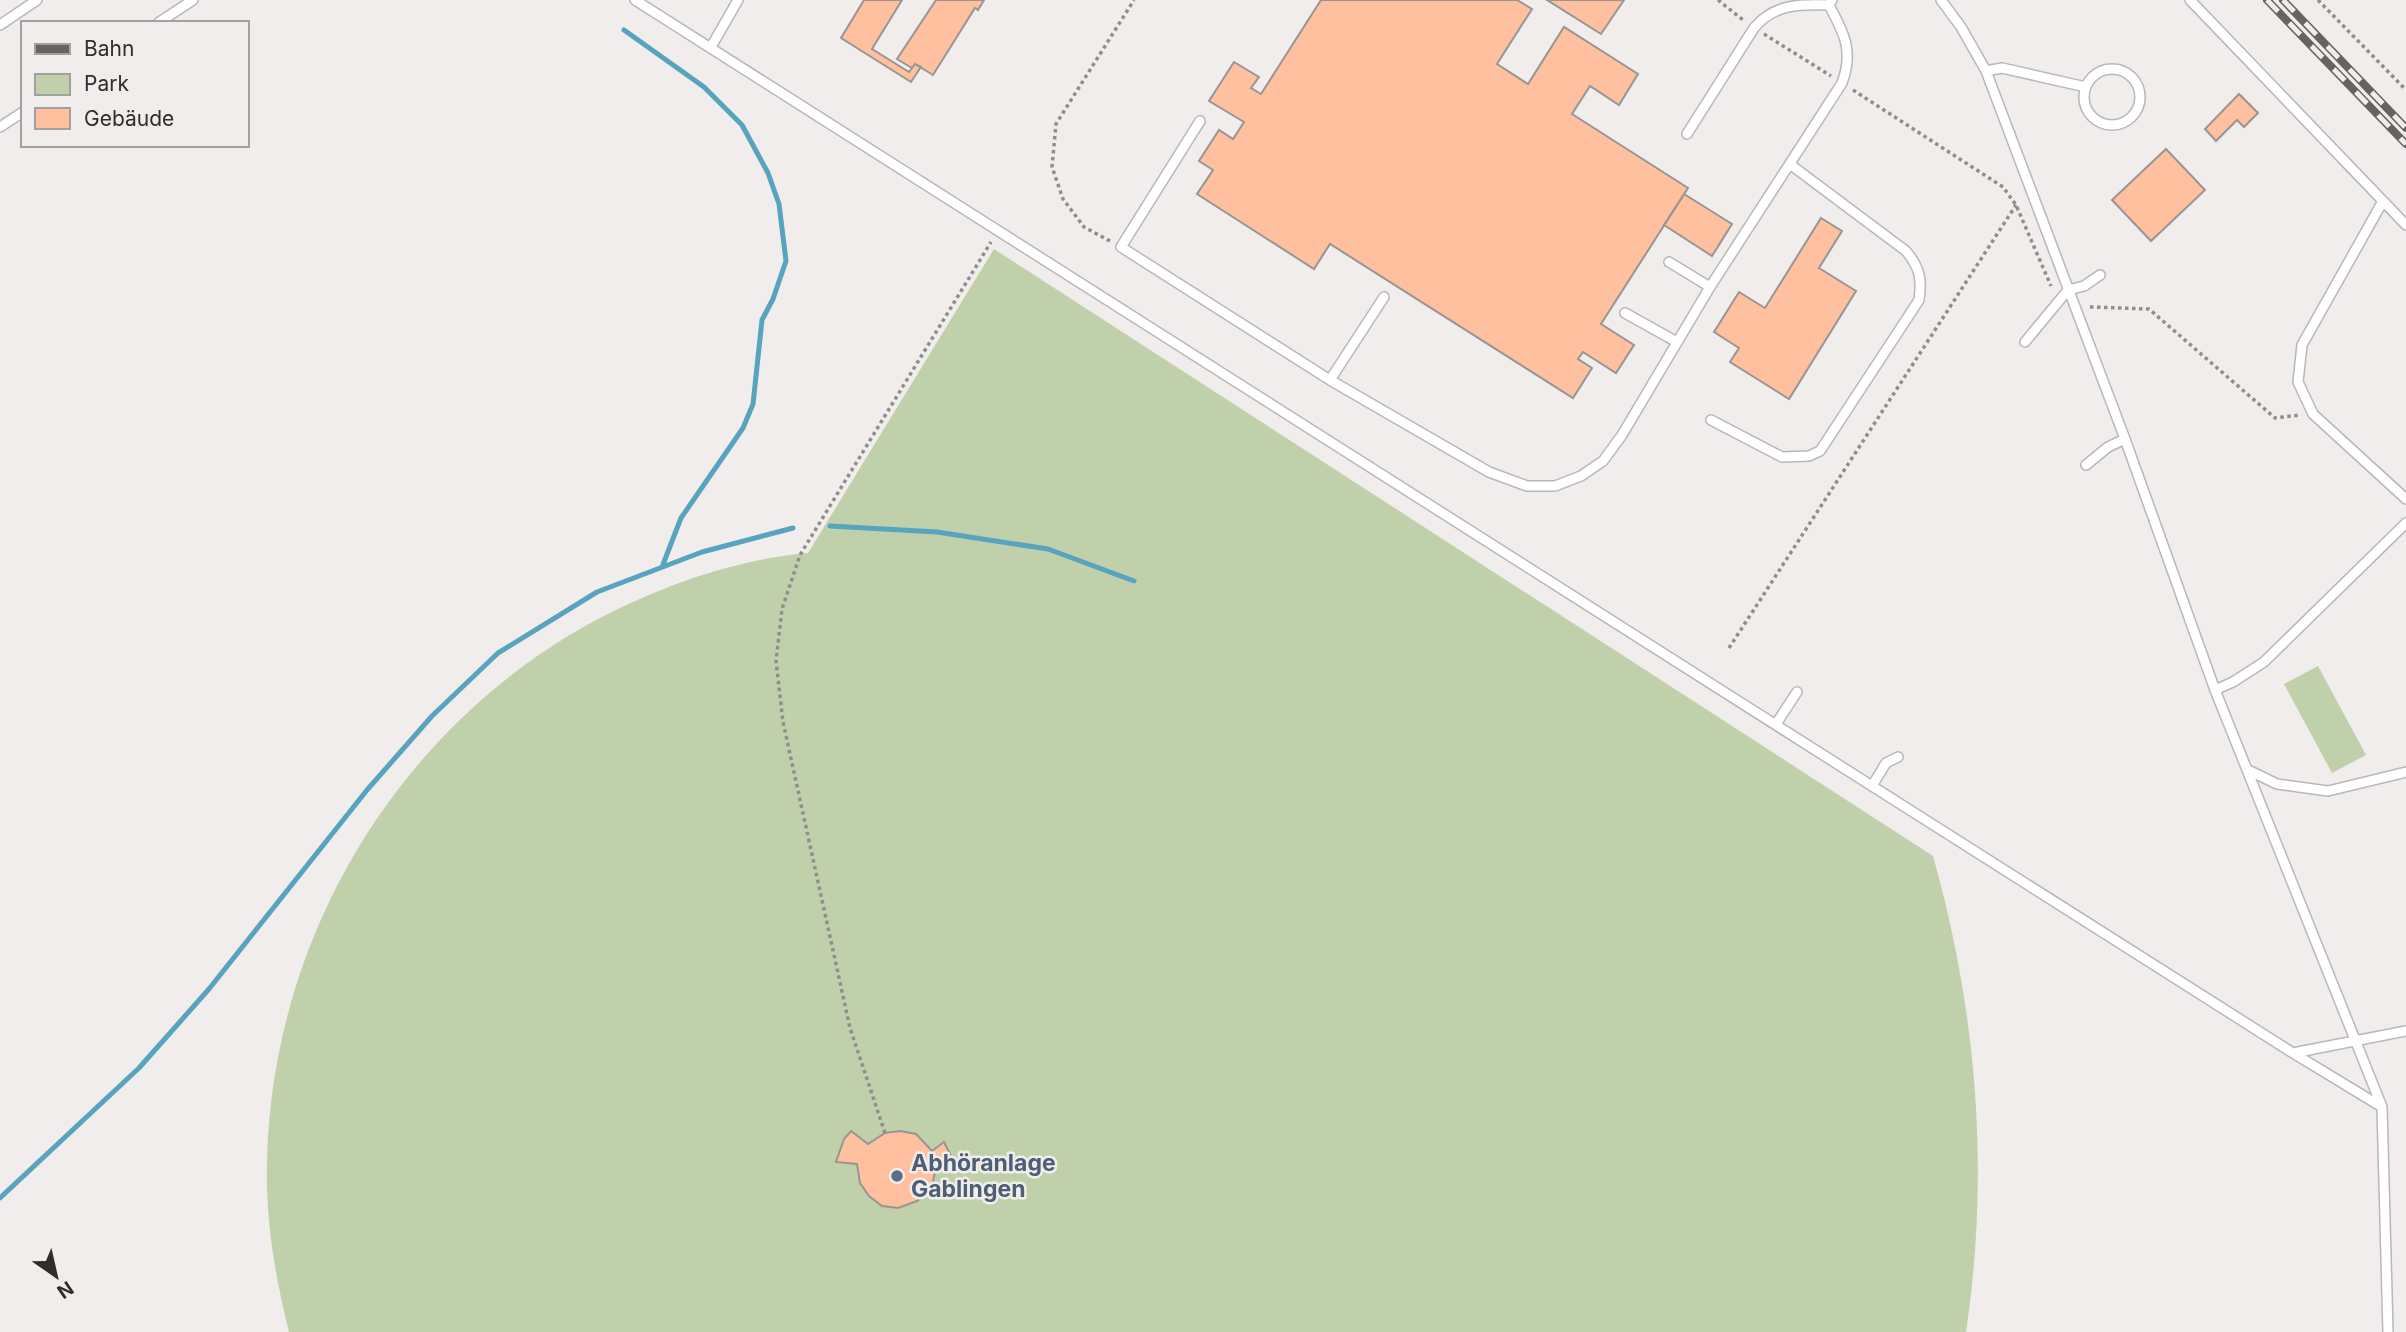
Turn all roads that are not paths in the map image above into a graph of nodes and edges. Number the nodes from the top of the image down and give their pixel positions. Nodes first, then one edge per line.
1 (37, 0) edge
2 (193, 0) edge
3 (635, 0) edge
4 (738, 0) edge
5 (1941, 0) edge
6 (2190, 0) edge
7 (1830, 3) edge
8 (161, 21) edge
9 (0, 25) edge
10 (710, 47) junction
11 (1986, 71) junction
12 (2086, 87) junction
13 (21, 113) edge
14 (1200, 121) dead end
15 (0, 127) edge
16 (1686, 134) dead end
17 (1791, 165) junction
18 (2383, 201) junction
19 (2406, 225) edge
20 (1669, 262) dead end
21 (2100, 275) dead end
22 (1710, 287) junction
23 (2068, 290) junction
24 (1384, 297) dead end
25 (1625, 313) dead end
26 (1677, 342) junction
27 (2025, 342) dead end
28 (1330, 380) junction
29 (1710, 421) dead end
30 (2125, 439) junction
31 (2086, 465) dead end
32 (2406, 499) edge
33 (2406, 523) edge
34 (2215, 690) junction
35 (1797, 692) dead end
36 (1776, 724) junction
37 (1898, 757) dead end
38 (2248, 770) junction
39 (2406, 772) edge
40 (1872, 786) junction
41 (2406, 1031) edge
42 (2356, 1041) junction
43 (2293, 1053) junction
44 (2382, 1107) junction
45 (2388, 1332) edge

1 - 9 lane
2 - 8 lane
3 - 10 lane
4 - 10 lane
5 - 11 lane
6 - 18 lane
7 - 16 lane
7 - 17 lane
10 - 36 lane
11 - 12 lane
11 - 23 lane
12 - 12 lane
13 - 15 lane
14 - 28 lane
17 - 22 lane
17 - 29 lane
18 - 19 lane
18 - 32 lane
20 - 22 lane
21 - 23 lane
22 - 26 lane
23 - 27 lane
23 - 30 lane
24 - 28 lane
25 - 26 lane
26 - 28 lane
30 - 31 lane
30 - 34 lane
33 - 34 lane
34 - 38 lane
35 - 36 lane
36 - 40 lane
37 - 40 lane
38 - 39 lane
38 - 42 lane
40 - 43 lane
41 - 42 lane
42 - 43 lane
42 - 44 lane
43 - 44 lane
44 - 45 lane

